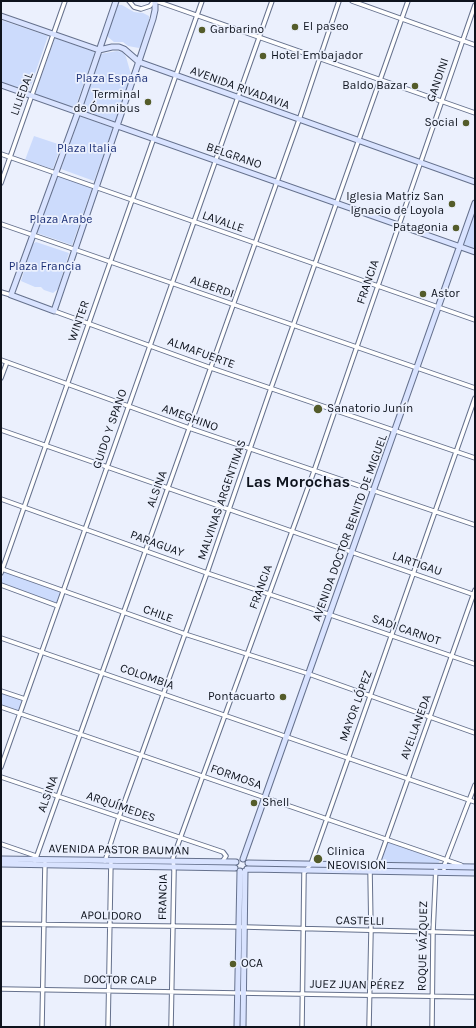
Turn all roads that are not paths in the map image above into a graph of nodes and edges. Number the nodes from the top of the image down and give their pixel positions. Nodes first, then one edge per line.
1 (65, 1) edge
2 (116, 1) edge
3 (129, 1) edge
4 (155, 1) edge
5 (202, 1) edge
6 (272, 1) edge
7 (339, 1) edge
8 (352, 1) edge
9 (408, 1) edge
10 (475, 5) edge
11 (197, 15) junction
12 (1, 16) edge
13 (402, 18) junction
14 (54, 34) junction
15 (260, 37) junction
16 (463, 40) junction
17 (475, 45) edge
18 (99, 50) junction
19 (319, 58) junction
20 (139, 62) junction
21 (176, 76) junction
22 (380, 80) junction
23 (1, 85) edge
24 (31, 96) junction
25 (239, 99) junction
26 (441, 101) junction
27 (78, 112) junction
28 (475, 113) edge
29 (299, 120) junction
30 (118, 126) junction
31 (154, 138) junction
32 (359, 141) junction
33 (1, 154) edge
34 (10, 157) junction
35 (216, 161) junction
36 (420, 163) junction
37 (56, 174) junction
38 (277, 182) junction
39 (475, 182) edge
40 (1, 183) edge
41 (96, 188) junction
42 (132, 201) junction
43 (337, 203) junction
44 (475, 203) edge
45 (194, 222) junction
46 (1, 224) edge
47 (398, 225) junction
48 (33, 235) junction
49 (255, 244) junction
50 (460, 247) junction
51 (75, 250) junction
52 (475, 252) edge
53 (111, 262) junction
54 (315, 265) junction
55 (172, 284) junction
56 (377, 286) junction
57 (1, 292) edge
58 (11, 295) junction
59 (233, 305) junction
60 (439, 308) junction
61 (54, 311) junction
62 (475, 320) edge
63 (89, 323) junction
64 (293, 326) junction
65 (150, 346) junction
66 (356, 348) junction
67 (1, 360) edge
68 (7, 362) junction
69 (211, 368) junction
70 (417, 369) junction
71 (1, 378) edge
72 (68, 384) junction
73 (271, 388) junction
74 (475, 388) edge
75 (475, 398) edge
76 (128, 406) junction
77 (335, 410) junction
78 (189, 428) junction
79 (1, 430) edge
80 (395, 430) junction
81 (46, 446) junction
82 (250, 449) junction
83 (456, 451) junction
84 (475, 458) edge
85 (107, 467) junction
86 (314, 471) junction
87 (168, 488) junction
88 (374, 491) junction
89 (1, 499) edge
90 (25, 508) junction
91 (229, 510) junction
92 (435, 512) junction
93 (475, 526) edge
94 (86, 529) junction
95 (292, 532) junction
96 (146, 551) junction
97 (352, 553) junction
98 (2, 570) edge
99 (207, 573) junction
100 (413, 574) junction
101 (1, 586) edge
102 (64, 591) junction
103 (474, 593) edge
104 (269, 594) junction
105 (58, 606) junction
106 (124, 612) junction
107 (330, 614) junction
108 (185, 634) junction
109 (391, 635) junction
110 (1, 638) edge
111 (42, 652) junction
112 (247, 654) junction
113 (452, 656) junction
114 (475, 664) edge
115 (102, 673) junction
116 (309, 674) junction
117 (1, 691) edge
118 (164, 694) junction
119 (370, 696) junction
120 (25, 699) junction
121 (1, 707) edge
122 (20, 713) junction
123 (225, 715) junction
124 (430, 717) junction
125 (475, 733) edge
126 (81, 734) junction
127 (287, 736) junction
128 (142, 755) junction
129 (348, 757) junction
130 (1, 767) edge
131 (203, 776) junction
132 (1, 777) edge
133 (408, 778) junction
134 (475, 785) edge
135 (58, 796) junction
136 (265, 797) junction
137 (470, 800) junction
138 (475, 802) edge
139 (119, 817) junction
140 (326, 818) junction
141 (180, 837) junction
142 (386, 839) junction
143 (1, 844) edge
144 (1, 859) edge
145 (35, 860) junction
146 (447, 860) junction
147 (172, 861) junction
148 (45, 862) junction
149 (222, 862) junction
150 (108, 863) junction
151 (1, 864) edge
152 (311, 864) junction
153 (242, 866) junction
154 (174, 867) junction
155 (464, 867) junction
156 (475, 867) edge
157 (370, 868) junction
158 (378, 868) junction
159 (306, 869) junction
160 (436, 869) junction
161 (444, 869) junction
162 (475, 872) edge
163 (1, 924) edge
164 (44, 925) junction
165 (110, 925) junction
166 (173, 927) junction
167 (242, 927) junction
168 (303, 930) junction
169 (371, 931) junction
170 (433, 932) junction
171 (475, 933) edge
172 (1, 989) edge
173 (43, 989) junction
174 (108, 990) junction
175 (172, 992) junction
176 (241, 993) junction
177 (302, 994) junction
178 (369, 995) junction
179 (432, 996) junction
180 (475, 997) edge
181 (42, 1027) edge
182 (108, 1027) edge
183 (171, 1027) edge
184 (237, 1027) edge
185 (243, 1027) edge
186 (302, 1027) edge
187 (369, 1027) edge
188 (432, 1027) edge

1 - 14 street, LILIEDAL
2 - 18 main road
3 - 4 street
4 - 11 street
4 - 20 main road
5 - 11 street, WINTER
6 - 15 street, GUIDO Y SPANO
7 - 19 street, ALSINA
8 - 13 street
9 - 13 street, MALVINAS ARGENTINAS
10 - 16 street, GANDINI
11 - 15 street
11 - 21 street, WINTER
12 - 14 main road, AVENIDA RIVADAVIA
13 - 16 street
13 - 22 street, MALVINAS ARGENTINAS
14 - 18 main road, AVENIDA RIVADAVIA
14 - 24 street, LILIEDAL
15 - 19 street
15 - 25 street, GUIDO Y SPANO
16 - 17 street
16 - 26 street, GANDINI
18 - 20 main road, AVENIDA RIVADAVIA
18 - 27 main road
19 - 22 street
19 - 29 street, ALSINA
20 - 21 main road, AVENIDA RIVADAVIA
20 - 30 main road
21 - 25 main road, AVENIDA RIVADAVIA
21 - 31 street, WINTER
22 - 26 street
22 - 32 street, MALVINAS ARGENTINAS
23 - 24 main road, BELGRANO
24 - 27 main road, BELGRANO
24 - 34 street, LILIEDAL
25 - 29 main road, AVENIDA RIVADAVIA
25 - 35 street, GUIDO Y SPANO
26 - 28 street
26 - 36 street, GANDINI
27 - 30 main road, BELGRANO
27 - 37 main road
29 - 32 main road, AVENIDA RIVADAVIA
29 - 38 street, ALSINA
30 - 31 main road, BELGRANO
30 - 41 main road
31 - 35 main road, BELGRANO
31 - 42 street, WINTER
32 - 36 main road, AVENIDA RIVADAVIA
32 - 43 street, MALVINAS ARGENTINAS
33 - 34 street, LAVALLE
34 - 37 street, LAVALLE
34 - 40 street, LILIEDAL
35 - 38 main road, BELGRANO
35 - 45 street, GUIDO Y SPANO
36 - 39 main road, AVENIDA RIVADAVIA
36 - 47 street, FRANCIA
37 - 41 street, LAVALLE
37 - 48 main road
38 - 43 main road, BELGRANO
38 - 49 street, ALSINA
41 - 42 street, LAVALLE
41 - 51 main road
42 - 45 street, LAVALLE
42 - 53 street, WINTER
43 - 47 main road, BELGRANO
43 - 54 street, MALVINAS ARGENTINAS
44 - 50 main road, AVENIDA DOCTOR BENITO DE MIGUEL
45 - 49 street, LAVALLE
45 - 55 street, GUIDO Y SPANO
46 - 48 street, ALBERDI
47 - 50 main road, BELGRANO
47 - 56 street, FRANCIA
48 - 51 street, ALBERDI
48 - 58 main road
49 - 54 street, LAVALLE
49 - 59 street, ALSINA
50 - 52 main road, BELGRANO
50 - 60 main road, AVENIDA DOCTOR BENITO DE MIGUEL
51 - 53 street, ALBERDI
51 - 61 main road
53 - 55 street, ALBERDI
53 - 63 street, WINTER
54 - 56 street, LAVALLE
54 - 64 street, MALVINAS ARGENTINAS
55 - 59 street, ALBERDI
55 - 65 street, GUIDO Y SPANO
56 - 60 street, LAVALLE
56 - 66 street, FRANCIA
57 - 58 street, ALMAFUERTE
58 - 61 main road, ALMAFUERTE
59 - 64 street, ALBERDI
59 - 69 street, ALSINA
60 - 62 street, LAVALLE
60 - 70 main road, AVENIDA DOCTOR BENITO DE MIGUEL
61 - 63 street, ALMAFUERTE
63 - 65 street, ALMAFUERTE
63 - 72 street, WINTER
64 - 66 street, ALBERDI
64 - 73 street, MALVINAS ARGENTINAS
65 - 69 street, ALMAFUERTE
65 - 76 street, GUIDO Y SPANO
66 - 70 street, ALBERDI
66 - 77 street, FRANCIA
67 - 68 street, AMEGHINO
68 - 71 street
68 - 72 street, AMEGHINO
69 - 73 street, ALMAFUERTE
69 - 78 street, ALSINA
70 - 74 street, ALBERDI
70 - 80 main road, AVENIDA DOCTOR BENITO DE MIGUEL
72 - 76 street, AMEGHINO
72 - 81 street, WINTER
73 - 77 street, ALMAFUERTE
73 - 82 street, MALVINAS ARGENTINAS
75 - 83 street, MAYOR LÓPEZ
76 - 78 street, AMEGHINO
76 - 85 street, GUIDO Y SPANO
77 - 80 street, ALMAFUERTE
77 - 86 street, FRANCIA
78 - 82 street, AMEGHINO
78 - 87 street, ALSINA
79 - 81 street, LARTIGAU
80 - 83 street, ALMAFUERTE
80 - 88 main road, AVENIDA DOCTOR BENITO DE MIGUEL
81 - 85 street, LARTIGAU
81 - 90 street, WINTER
82 - 86 street, AMEGHINO
82 - 91 street, MALVINAS ARGENTINAS
83 - 84 street, ALMAFUERTE
83 - 92 street, MAYOR LÓPEZ
85 - 87 street, LARTIGAU
85 - 94 street, GUIDO Y SPANO
86 - 88 street, AMEGHINO
86 - 95 street, FRANCIA
87 - 91 street, LARTIGAU
87 - 96 street, ALSINA
88 - 92 street, AMEGHINO
88 - 97 main road, AVENIDA DOCTOR BENITO DE MIGUEL
89 - 90 street, PARAGUAY
90 - 94 street, PARAGUAY
90 - 98 street, WINTER
91 - 95 street, LARTIGAU
91 - 99 street, MALVINAS ARGENTINAS
92 - 93 street, AMEGHINO
92 - 100 street, MAYOR LÓPEZ
94 - 96 street, PARAGUAY
94 - 102 street, GUIDO Y SPANO
95 - 97 street, LARTIGAU
95 - 104 street, FRANCIA
96 - 99 street, PARAGUAY
96 - 106 street, ALSINA
97 - 100 street, LARTIGAU
97 - 107 main road, AVENIDA DOCTOR BENITO DE MIGUEL
98 - 102 street, CHILE
99 - 104 street, PARAGUAY
99 - 108 street, MALVINAS ARGENTINAS
100 - 103 street, LARTIGAU
100 - 109 street, MAYOR LÓPEZ
101 - 105 street
102 - 105 street, GUIDO Y SPANO
102 - 106 street, CHILE
103 - 113 street, AVELLANEDA
104 - 107 street, PARAGUAY
104 - 112 street, FRANCIA
105 - 111 street, GUIDO Y SPANO
106 - 108 street, CHILE
106 - 115 street, ALSINA
107 - 109 street, SADI CARNOT
107 - 116 main road, AVENIDA DOCTOR BENITO DE MIGUEL
108 - 112 street, CHILE
108 - 118 street, MALVINAS ARGENTINAS
109 - 113 street, SADI CARNOT
109 - 119 street, MAYOR LÓPEZ
110 - 111 street, COLOMBIA
111 - 115 street, COLOMBIA
111 - 120 street, GUIDO Y SPANO
112 - 116 street, CHILE
112 - 123 street, FRANCIA
113 - 114 street, SADI CARNOT
113 - 124 street, AVELLANEDA
115 - 118 street, COLOMBIA
115 - 126 street, ALSINA
116 - 119 street, CHILE
116 - 127 main road, AVENIDA DOCTOR BENITO DE MIGUEL
117 - 120 street
118 - 123 street, COLOMBIA
118 - 128 street, MALVINAS ARGENTINAS
119 - 124 street, CHILE
119 - 129 street, MAYOR LÓPEZ
120 - 122 street, GUIDO Y SPANO
121 - 122 street, FORMOSA
122 - 126 street, FORMOSA
122 - 130 street, GUIDO Y SPANO
123 - 127 street, COLOMBIA
123 - 131 street, FRANCIA
124 - 125 street, CHILE
124 - 133 street, AVELLANEDA
126 - 128 street, FORMOSA
126 - 135 street, ALSINA
127 - 129 street, COLOMBIA
127 - 136 main road, AVENIDA DOCTOR BENITO DE MIGUEL
128 - 131 street, FORMOSA
128 - 139 street, MALVINAS ARGENTINAS
129 - 133 street, COLOMBIA
129 - 140 street, MAYOR LÓPEZ
131 - 136 street, FORMOSA
131 - 141 street, FRANCIA
132 - 135 street, ARQUÍMEDES
133 - 137 street, COLOMBIA
133 - 142 street, AVELLANEDA
134 - 137 street
135 - 139 street, ARQUÍMEDES
135 - 145 street, ALSINA
136 - 140 street, FORMOSA
136 - 153 main road, AVENIDA DOCTOR BENITO DE MIGUEL
137 - 138 street, COLOMBIA
137 - 146 street
139 - 141 street, ARQUÍMEDES
139 - 150 street, MALVINAS ARGENTINAS
140 - 142 street, FORMOSA
140 - 152 street, MAYOR LÓPEZ
141 - 147 street, FRANCIA
141 - 149 street, ARQUÍMEDES
142 - 146 street, FORMOSA
142 - 158 street, AVELLANEDA
143 - 145 street
144 - 145 main road, AVENIDA PASTOR BAUMAN
145 - 148 main road, AVENIDA PASTOR BAUMAN
145 - 151 main road, AVENIDA PASTOR BAUMAN
146 - 155 street, FORMOSA
146 - 161 street
147 - 149 main road, AVENIDA PASTOR BAUMAN
147 - 150 main road, AVENIDA PASTOR BAUMAN
147 - 154 street, FRANCIA
148 - 150 main road, AVENIDA PASTOR BAUMAN
148 - 164 street
149 - 153 main road, AVENIDA PASTOR BAUMAN
150 - 154 main road, AVENIDA PASTOR BAUMAN
150 - 165 street, MALVINAS ARGENTINAS
152 - 153 main road
152 - 157 main road
152 - 159 street, MAYOR LÓPEZ
153 - 154 main road, AVENIDA PASTOR BAUMAN
153 - 159 main road
153 - 167 main road, AVENIDA DOCTOR BENITO DE MIGUEL
154 - 166 street, FRANCIA
155 - 156 main road
155 - 161 main road
157 - 158 main road
157 - 159 main road
157 - 169 street
158 - 160 main road
159 - 168 street
160 - 161 main road
160 - 170 street, ROQUE VÁZQUEZ
161 - 162 main road
163 - 164 street, APOLIDORO
164 - 165 street, APOLIDORO
164 - 173 street
165 - 166 street, APOLIDORO
165 - 174 street, MALVINAS ARGENTINAS
166 - 167 street, APOLIDORO
166 - 175 street, FRANCIA
167 - 168 street, CASTELLI
167 - 176 main road, AVENIDA DOCTOR BENITO DE MIGUEL
168 - 169 street, CASTELLI
168 - 177 street
169 - 170 street, CASTELLI
169 - 178 street
170 - 171 street, CASTELLI
170 - 179 street, ROQUE VÁZQUEZ
172 - 173 street, DOCTOR CALP
173 - 174 street, DOCTOR CALP
173 - 181 street
174 - 175 street, DOCTOR CALP
174 - 182 street, MALVINAS ARGENTINAS
175 - 176 street, DOCTOR CALP
175 - 183 street, FRANCIA
176 - 177 street, JUEZ JUAN PÉREZ
176 - 184 main road, AVENIDA DOCTOR BENITO DE MIGUEL
176 - 185 main road, AVENIDA DOCTOR BENITO DE MIGUEL
177 - 178 street, JUEZ JUAN PÉREZ
177 - 186 street
178 - 179 street, JUEZ JUAN PÉREZ
178 - 187 street
179 - 180 street, JUEZ JUAN PÉREZ
179 - 188 street, ROQUE VÁZQUEZ

